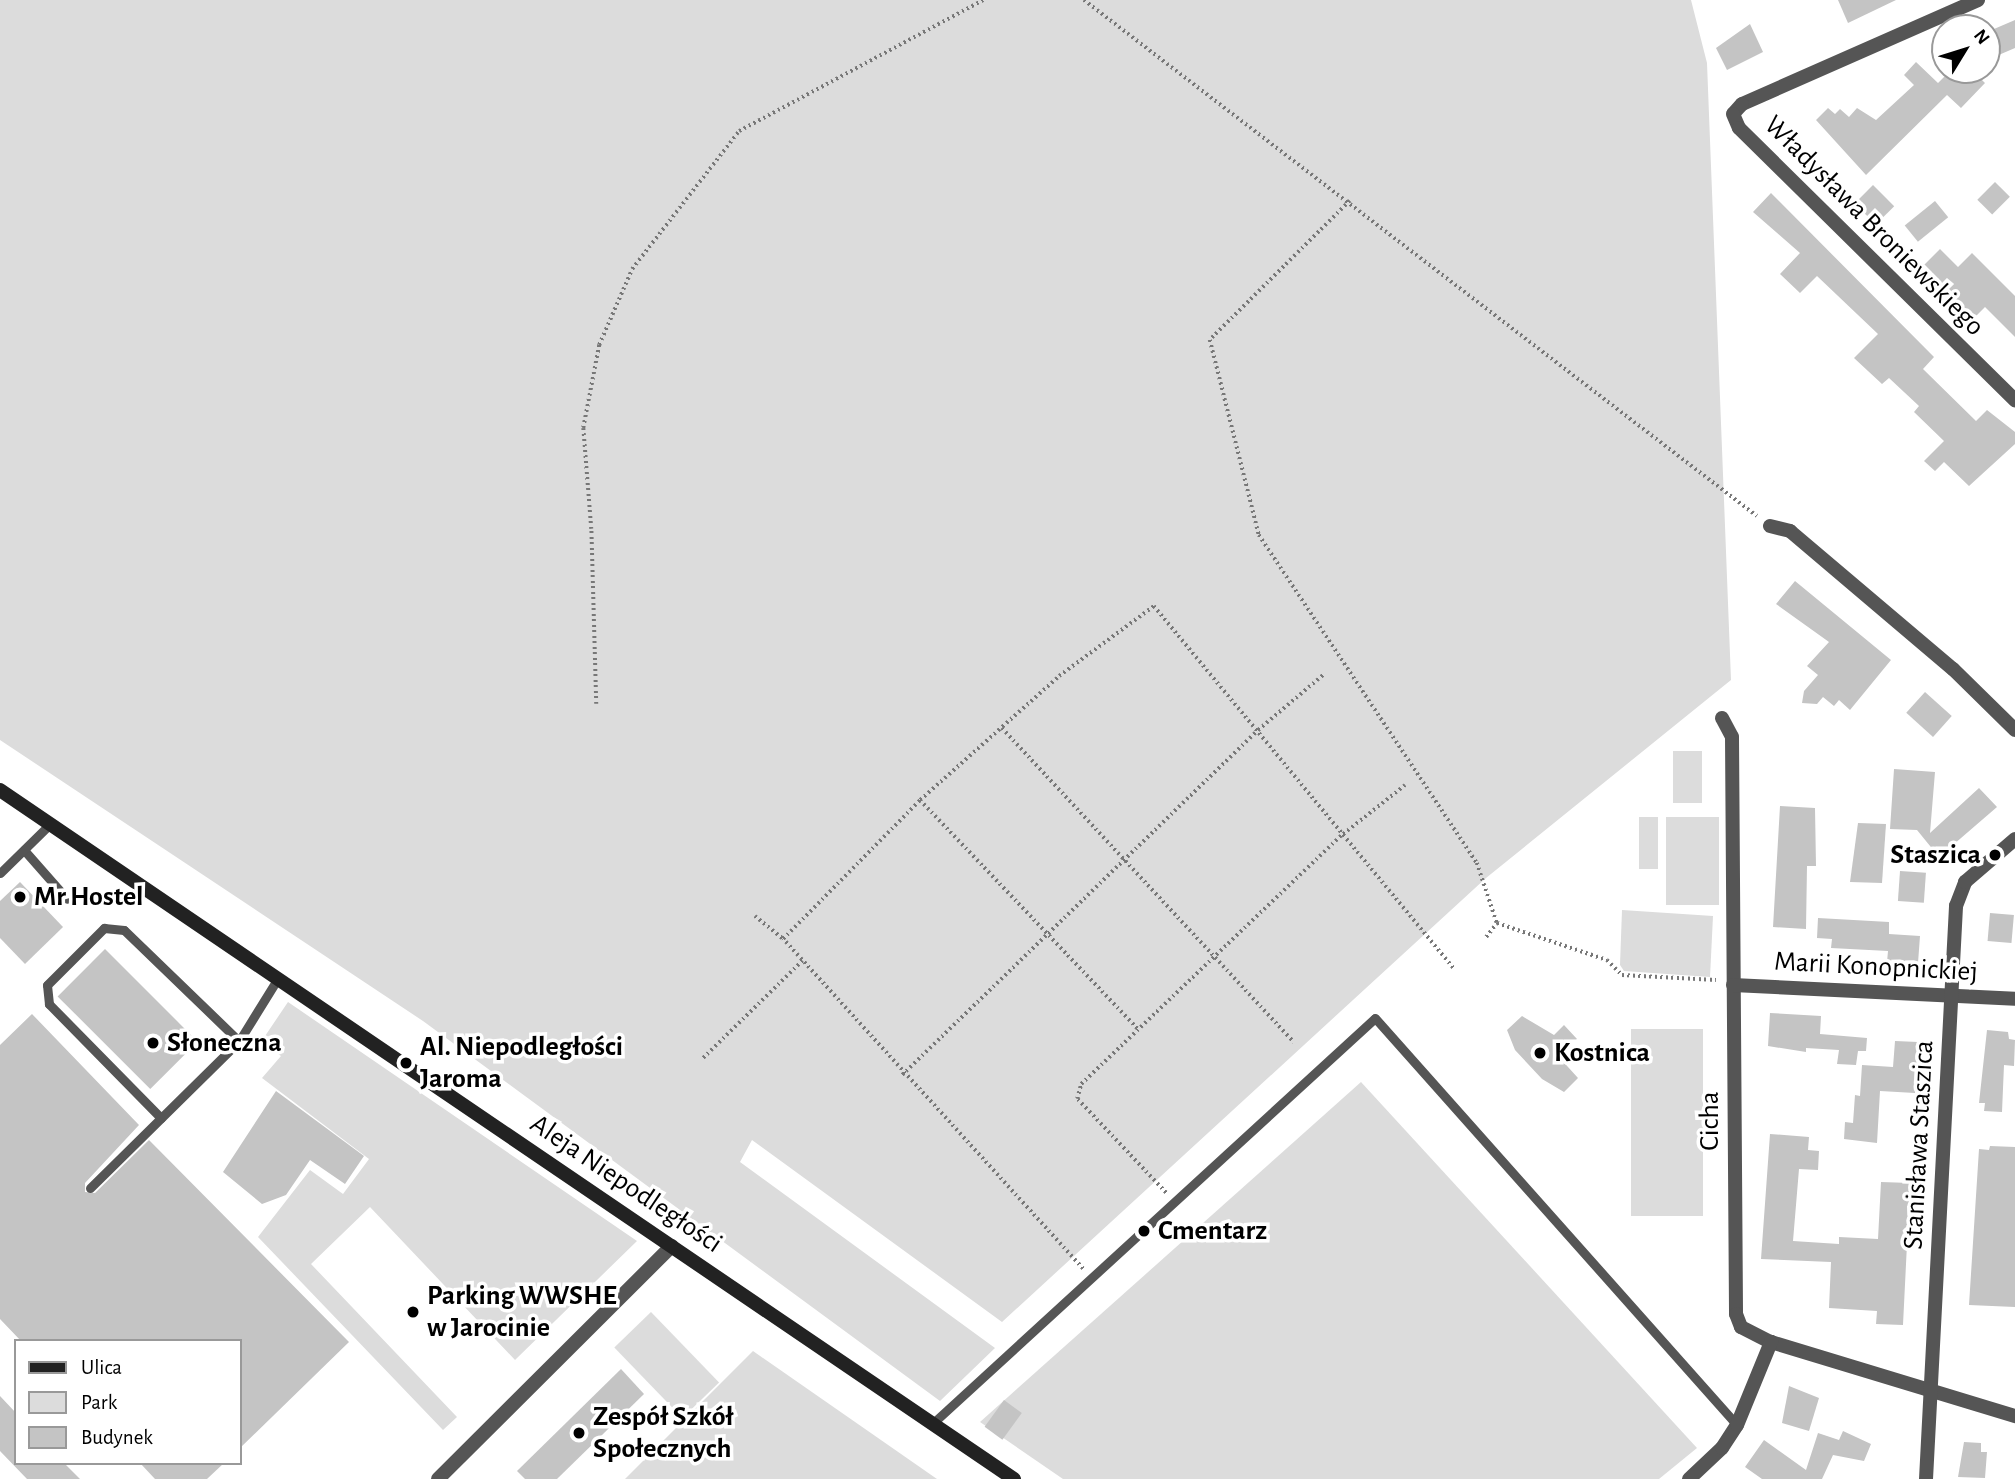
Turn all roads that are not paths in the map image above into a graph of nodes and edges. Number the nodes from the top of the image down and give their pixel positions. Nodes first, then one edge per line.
1 (1978, 0) edge
2 (2015, 400) edge
3 (1770, 526) road end
4 (1722, 718) dead end
5 (2015, 730) edge
6 (0, 790) edge
7 (50, 824) junction
8 (2015, 839) edge
9 (24, 850) junction
10 (0, 873) edge
11 (67, 899) dead end
12 (278, 978) junction
13 (1734, 985) junction
14 (1952, 995) junction
15 (2015, 999) edge
16 (239, 1041) junction
17 (161, 1118) junction
18 (90, 1188) dead end
19 (672, 1246) junction
20 (1771, 1342) junction
21 (1931, 1394) junction
22 (2015, 1416) edge
23 (933, 1423) junction
24 (1737, 1425) junction
25 (438, 1479) edge
26 (1014, 1479) edge
27 (1689, 1479) edge
28 (1926, 1479) edge

1 - 2 street, Władysława Broniewskiego
3 - 5 street
4 - 13 street, Cicha
6 - 7 main road, Aleja Niepodległości
7 - 9 lane
7 - 12 main road, Aleja Niepodległości
8 - 14 street, Stanisława Staszica
9 - 10 lane
9 - 11 lane
12 - 16 lane
12 - 19 main road, Aleja Niepodległości
13 - 14 street, Marii Konopnickiej
13 - 20 street, Cicha
14 - 15 street, Marii Konopnickiej
14 - 21 street, Stanisława Staszica
16 - 17 lane
16 - 17 lane
17 - 18 lane
19 - 23 main road, Aleja Niepodległości
19 - 25 street
20 - 21 street, Cicha
20 - 24 street
21 - 22 street, Cicha
21 - 28 street, Stanisława Staszica
23 - 24 lane
23 - 26 main road, Aleja Niepodległości
24 - 27 street

